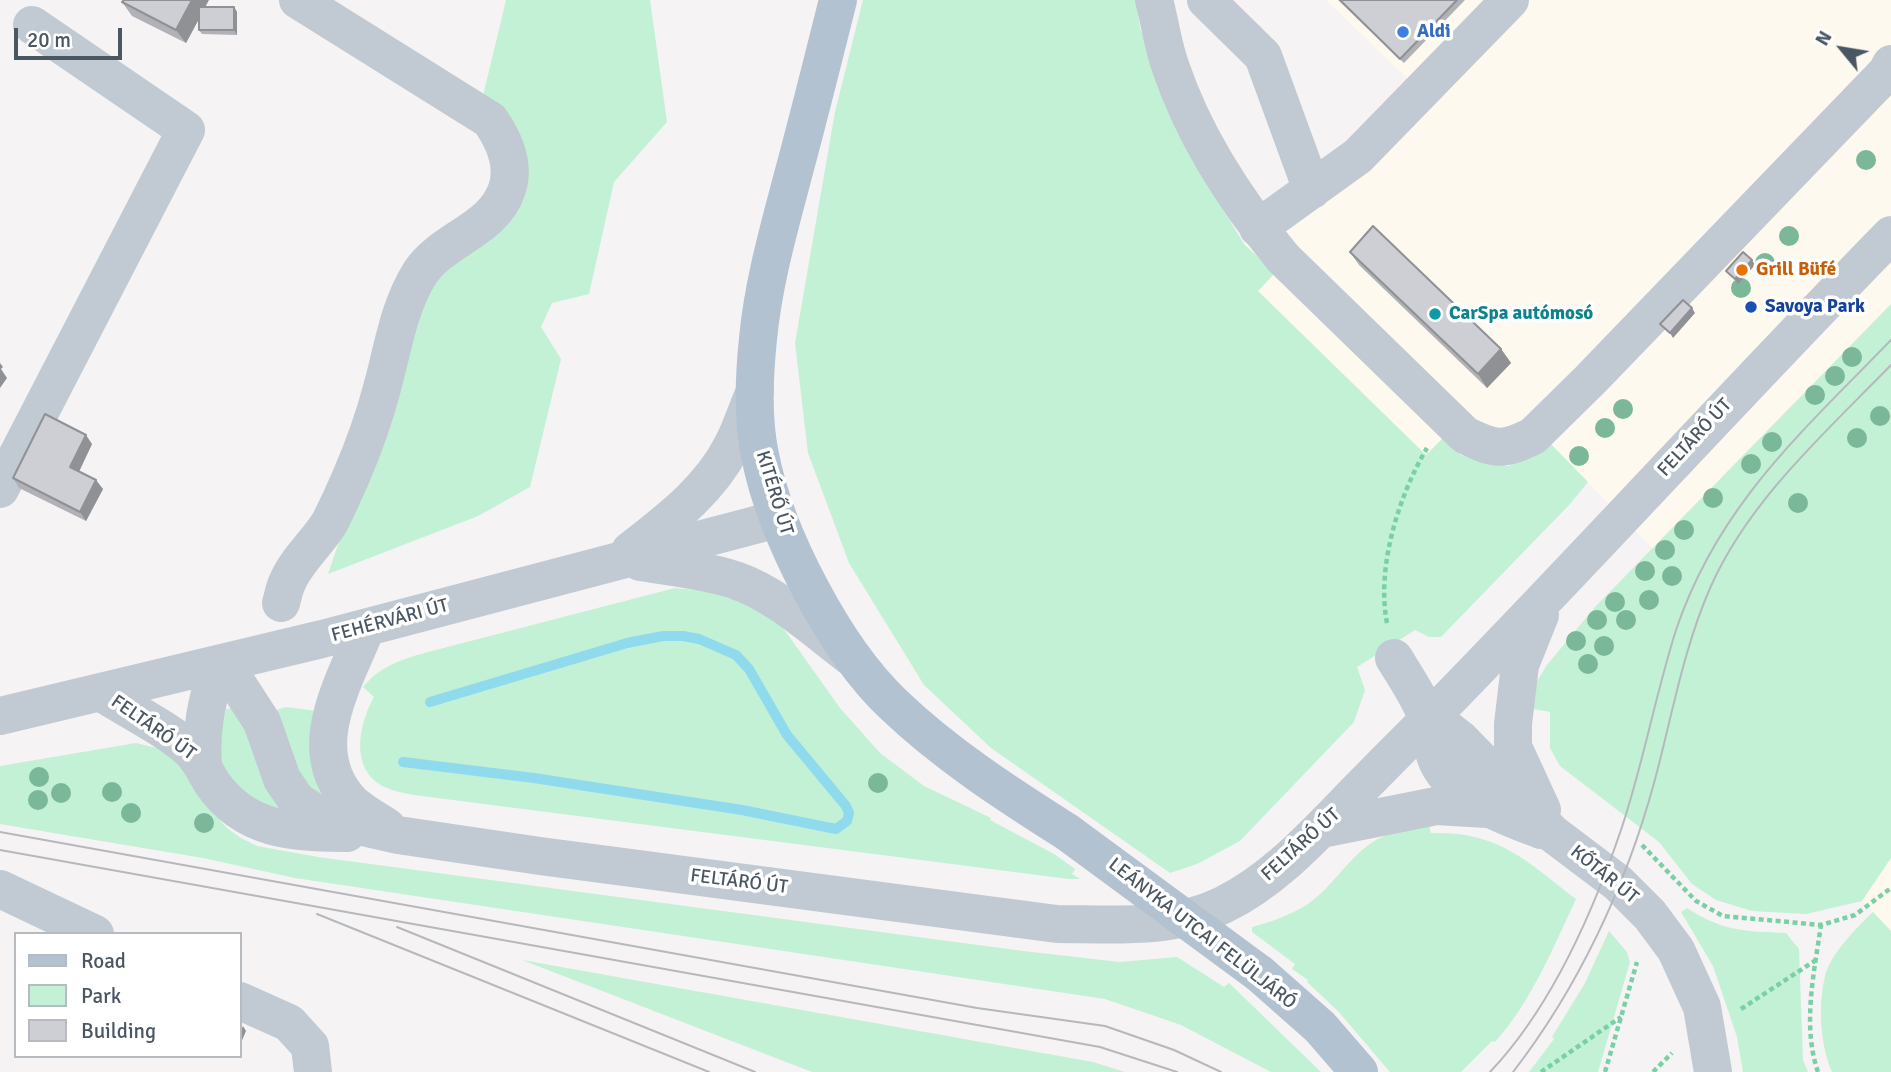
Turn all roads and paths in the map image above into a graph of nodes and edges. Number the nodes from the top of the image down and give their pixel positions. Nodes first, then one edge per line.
1 (298, 0) edge
2 (838, 0) edge
3 (1154, 0) edge
4 (1206, 0) edge
5 (1510, 0) edge
6 (32, 25) dead end
7 (1890, 67) edge
8 (1312, 190) junction
9 (1258, 228) junction
10 (1891, 235) edge
11 (755, 391) junction
12 (1446, 416) junction
13 (0, 489) edge
14 (778, 519) junction
15 (620, 559) junction
16 (1546, 600) junction
17 (281, 603) dead end
18 (366, 628) junction
19 (852, 658) junction
20 (1394, 658) joint
21 (217, 665) junction
22 (102, 693) junction
23 (0, 716) edge
24 (1427, 720) junction
25 (203, 764) junction
26 (1487, 809) junction
27 (1321, 829) junction
28 (1068, 832) joint
29 (398, 835) junction
30 (1553, 835) junction
31 (1643, 845) dead end
32 (1891, 888) edge
33 (0, 889) edge
34 (1821, 925) junction
35 (91, 932) edge
36 (1634, 953) dead end
37 (242, 1002) edge
38 (1621, 1017) junction
39 (313, 1072) edge
40 (1359, 1072) edge
41 (1541, 1072) edge
42 (1605, 1072) edge
43 (1713, 1072) edge
44 (1818, 1072) edge

1 - 17 street
2 - 11 main road, KITÉRŐ ÚT
3 - 9 street
4 - 8 street
5 - 8 street
6 - 13 street
7 - 12 street
8 - 9 street
9 - 12 street
10 - 16 street, FELTÁRÓ ÚT
11 - 14 main road, KITÉRŐ ÚT
11 - 15 street
12 - 20 path
14 - 15 street, FEHÉRVÁRI ÚT
14 - 19 main road, KITÉRŐ ÚT
15 - 18 street, FEHÉRVÁRI ÚT
15 - 19 street
16 - 24 street, FELTÁRÓ ÚT
16 - 30 street, KŐTÁR ÚT
18 - 21 street, FEHÉRVÁRI ÚT
18 - 29 street, FELTÁRÓ ÚT
19 - 28 main road, KITÉRŐ ÚT
20 - 24 street
21 - 22 street, FEHÉRVÁRI ÚT
21 - 25 street, FELTÁRÓ ÚT
21 - 29 street, FELTÁRÓ ÚT
22 - 23 street, FEHÉRVÁRI ÚT
22 - 25 street, FELTÁRÓ ÚT
24 - 26 street, KŐTÁR ÚT
24 - 27 street, FELTÁRÓ ÚT
24 - 30 street, KŐTÁR ÚT
25 - 29 street, FELTÁRÓ ÚT
26 - 27 street, KŐTÁR ÚT
26 - 30 street, KŐTÁR ÚT
27 - 29 street, FELTÁRÓ ÚT
28 - 40 main road, LEÁNYKA UTCAI FELÜLJÁRÓ, bridge
30 - 43 street, KŐTÁR ÚT
31 - 34 path
32 - 34 path
33 - 35 street
34 - 44 path
36 - 38 path
37 - 39 street
38 - 41 path
38 - 42 path

